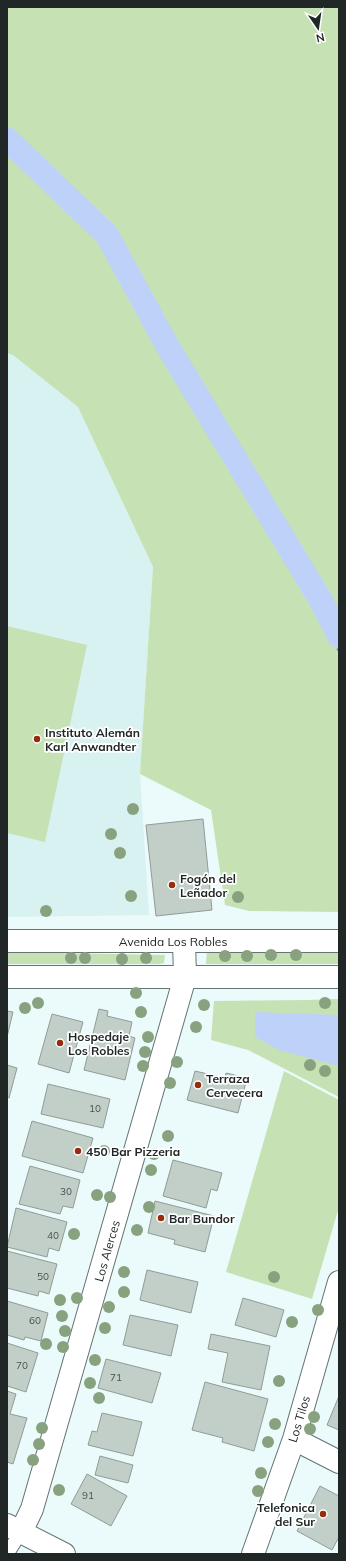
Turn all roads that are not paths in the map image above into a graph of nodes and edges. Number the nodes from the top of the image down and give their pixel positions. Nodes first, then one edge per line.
1 (7, 941) edge
2 (184, 941) junction
3 (339, 941) edge
4 (7, 977) edge
5 (185, 977) junction
6 (339, 977) edge
7 (339, 1282) edge
8 (294, 1439) junction
9 (339, 1462) edge
10 (14, 1528) edge
11 (7, 1554) edge
12 (64, 1554) edge
13 (253, 1554) edge

1 - 2 street, Avenida Los Robles
2 - 3 street, Avenida Los Robles
2 - 5 street, Los Alerces
4 - 5 street
5 - 6 street
5 - 10 street, Los Alerces
7 - 8 street, Los Tilos
8 - 9 street
8 - 13 street, Los Tilos
10 - 11 lane, Los Alerces
10 - 12 street

